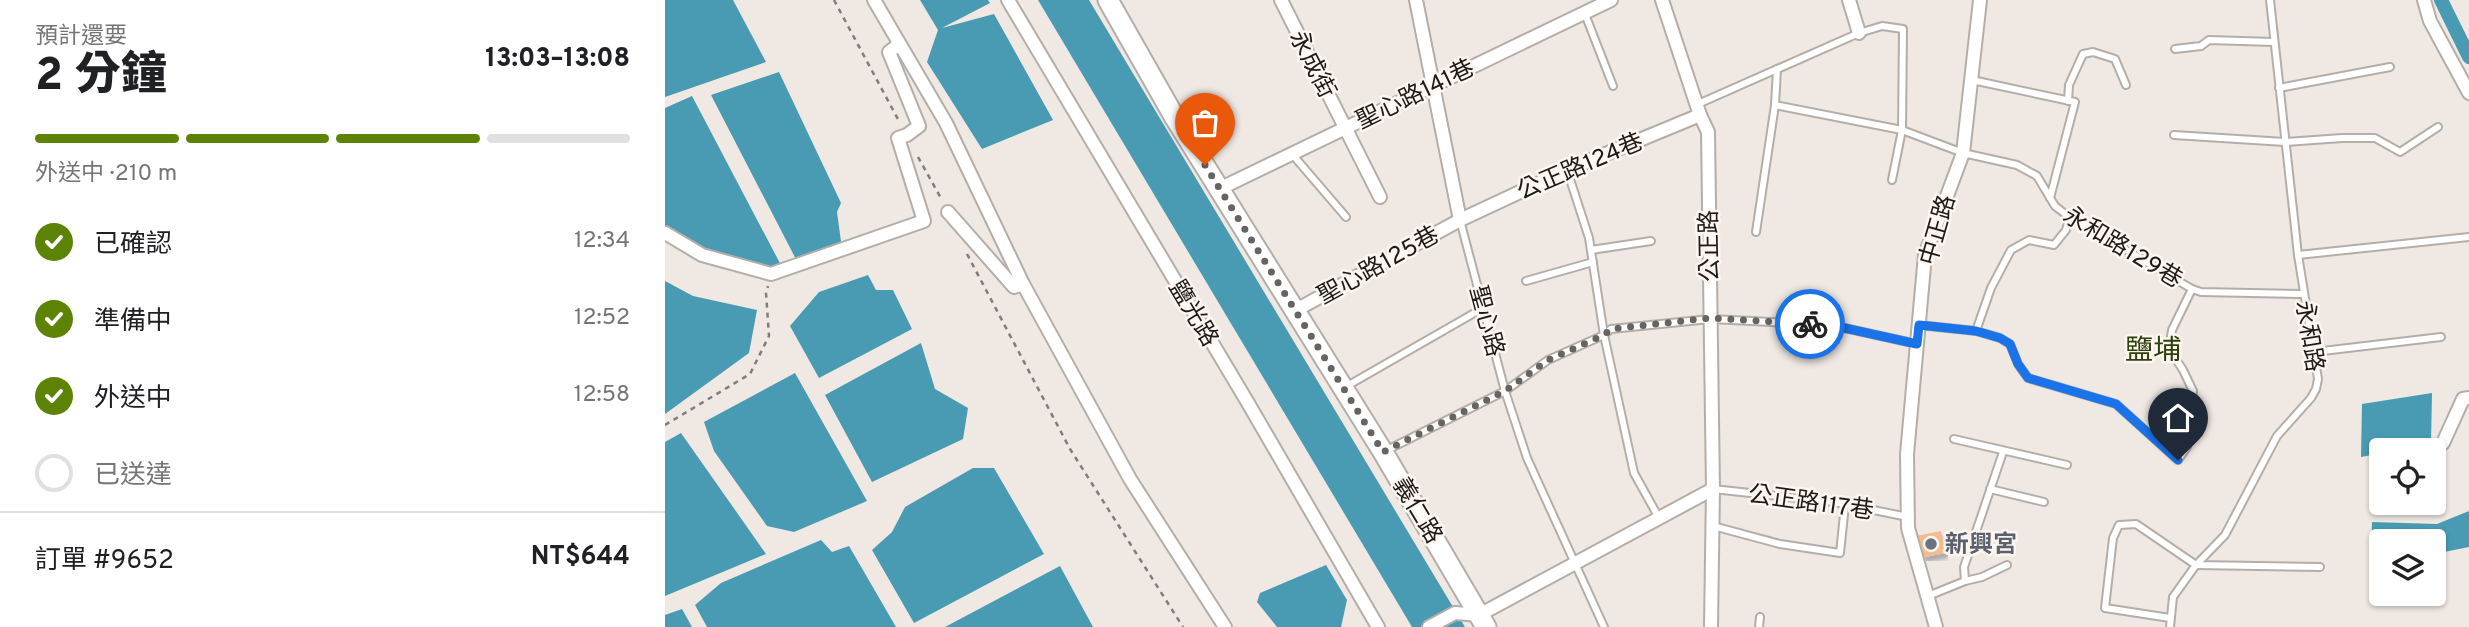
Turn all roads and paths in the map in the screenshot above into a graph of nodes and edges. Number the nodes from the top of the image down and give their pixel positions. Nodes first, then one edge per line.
1 (834, 0) edge
2 (874, 0) edge
3 (1007, 0) edge
4 (1108, 0) edge
5 (1281, 0) edge
6 (1416, 0) edge
7 (1611, 0) edge
8 (1662, 0) edge
9 (1849, 0) edge
10 (1980, 0) edge
11 (2270, 0) edge
12 (2424, 0) edge
13 (1584, 12) junction
14 (1859, 33) junction
15 (2274, 41) junction
16 (898, 45) junction
17 (2175, 49) dead end
18 (2390, 67) dead end
19 (1777, 69) junction
20 (1972, 80) junction
21 (1434, 84) junction
22 (2126, 85) dead end
23 (1613, 86) dead end
24 (2279, 88) junction
25 (882, 89) dead end
26 (2469, 93) edge
27 (2068, 101) junction
28 (1775, 105) junction
29 (1699, 110) junction
30 (2438, 127) dead end
31 (1346, 128) junction
32 (1902, 130) junction
33 (2174, 135) dead end
34 (2285, 142) junction
35 (1963, 153) junction
36 (1292, 154) junction
37 (1567, 170) junction
38 (1892, 180) dead end
39 (1219, 189) junction
40 (1380, 197) dead end
41 (2050, 198) junction
42 (948, 212) dead end
43 (2070, 216) junction
44 (1346, 217) dead end
45 (1460, 220) junction
46 (1756, 232) dead end
47 (665, 233) edge
48 (2469, 237) edge
49 (1651, 241) dead end
50 (964, 247) dead end
51 (1591, 250) junction
52 (2298, 256) junction
53 (1593, 262) junction
54 (771, 274) junction
55 (1526, 281) dead end
56 (1023, 284) junction
57 (2192, 289) junction
58 (2304, 294) junction
59 (1483, 308) junction
60 (1296, 310) junction
61 (1710, 318) junction
62 (1919, 325) junction
63 (1976, 331) junction
64 (1604, 335) junction
65 (2441, 337) dead end
66 (1917, 344) junction
67 (2314, 352) junction
68 (1342, 389) junction
69 (1505, 391) junction
70 (2469, 398) edge
71 (665, 425) edge
72 (2445, 438) edge
73 (1954, 439) dead end
74 (1383, 452) junction
75 (2003, 452) junction
76 (2067, 465) dead end
77 (1713, 489) junction
78 (1990, 489) junction
79 (2044, 502) dead end
80 (1845, 505) junction
81 (1908, 517) junction
82 (1659, 518) junction
83 (1713, 526) junction
84 (1576, 563) junction
85 (2007, 565) dead end
86 (2196, 565) junction
87 (2320, 567) dead end
88 (1965, 581) junction
89 (1926, 597) junction
90 (1760, 617) dead end
91 (2170, 618) junction
92 (1483, 621) edge
93 (1183, 627) edge
94 (1225, 627) edge
95 (1378, 627) edge
96 (1429, 627) edge
97 (1604, 627) edge
98 (1711, 627) edge
99 (1759, 627) edge
100 (1936, 627) edge
101 (2170, 627) edge

1 - 25 path
2 - 16 street
3 - 95 street, 鹽光路
4 - 39 street, 義仁路
5 - 31 street, 永成街
6 - 21 street, 聖心路
7 - 13 street, 聖心路141巷
8 - 29 street, 公正路
9 - 14 street
10 - 20 street, 中正路
11 - 15 lane, 永和路
12 - 26 street
13 - 21 street, 聖心路141巷
13 - 23 lane
14 - 19 lane
14 - 32 lane
15 - 17 lane
15 - 24 lane, 永和路
16 - 54 street
16 - 56 street
18 - 24 lane
19 - 28 lane
19 - 29 lane
20 - 27 lane
20 - 35 street, 中正路
21 - 31 street, 聖心路141巷
21 - 45 street, 聖心路
22 - 27 lane
24 - 34 lane, 永和路
27 - 41 lane
28 - 32 lane, 永和路129巷
28 - 46 lane
29 - 37 street, 公正路124巷
29 - 61 street, 公正路
30 - 34 lane
31 - 36 street, 聖心路141巷
31 - 40 street, 永成街
32 - 35 lane, 永和路129巷
32 - 38 lane
33 - 34 lane
34 - 52 lane, 永和路
35 - 41 lane, 永和路129巷
35 - 62 street, 中正路
36 - 39 street, 聖心路141巷
36 - 44 lane
37 - 45 street, 公正路124巷
37 - 51 lane
39 - 60 street, 義仁路
41 - 43 lane, 永和路129巷
42 - 56 street
43 - 57 lane, 永和路129巷
43 - 63 lane
45 - 59 lane, 聖心路
45 - 60 street, 聖心路125巷
47 - 54 street
48 - 52 lane
49 - 51 lane
50 - 93 path
51 - 53 lane
52 - 58 lane, 永和路
53 - 55 lane
53 - 64 lane
54 - 71 path
56 - 94 street
57 - 58 lane, 永和路129巷
57 - 63 lane
58 - 67 lane, 永和路
59 - 68 lane
59 - 69 lane, 聖心路
60 - 68 street, 義仁路
61 - 64 lane
61 - 66 lane
61 - 77 street, 公正路
62 - 63 lane
62 - 66 street, 中正路
64 - 69 lane
64 - 82 lane
65 - 67 lane
66 - 81 street, 中正路
67 - 86 lane, 永和路
68 - 74 street, 義仁路
69 - 74 lane
69 - 84 lane, 聖心路
70 - 72 street
73 - 75 lane
74 - 92 street, 義仁路
75 - 76 lane
75 - 78 lane
77 - 80 lane, 公正路117巷
77 - 82 street
77 - 83 street, 公正路
78 - 79 lane
78 - 88 lane
80 - 81 lane, 公正路117巷
80 - 83 lane
81 - 89 street, 中正路
82 - 84 street
83 - 98 street, 公正路
84 - 92 street
84 - 97 lane, 聖心路
85 - 88 lane
86 - 87 lane
86 - 91 lane, 永和路
86 - 91 lane
88 - 89 lane
89 - 100 street, 中正路
90 - 99 lane
91 - 101 lane, 永和路
92 - 96 street

